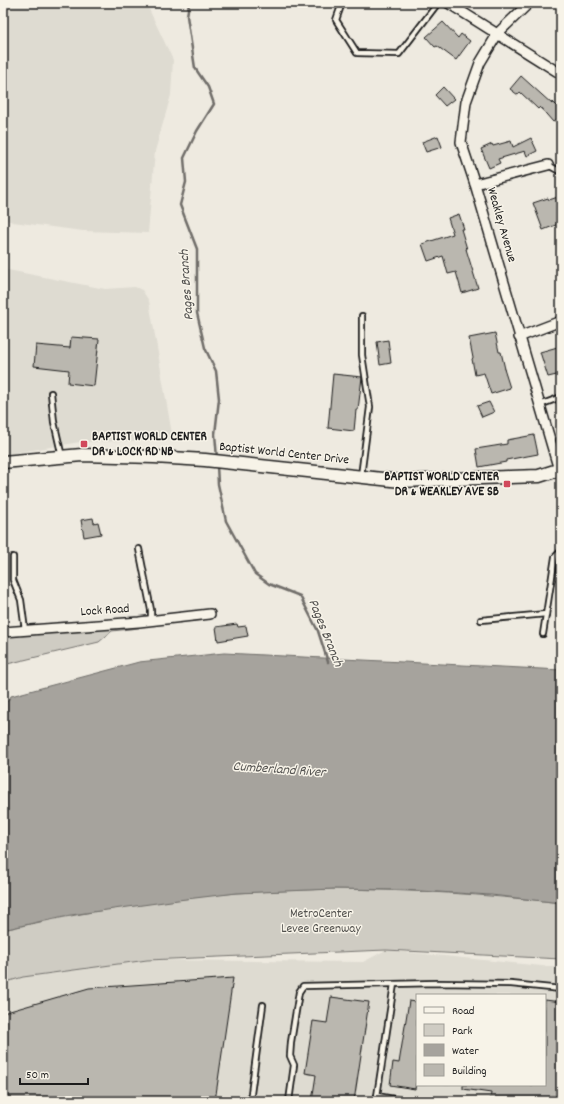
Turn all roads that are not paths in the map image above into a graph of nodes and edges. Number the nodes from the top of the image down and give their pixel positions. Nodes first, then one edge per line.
1 (342, 3) edge
2 (438, 3) edge
3 (448, 3) edge
4 (529, 3) edge
5 (498, 33) junction
6 (561, 74) edge
7 (548, 165) joint
8 (561, 172) edge
9 (475, 184) junction
10 (362, 316) dead end
11 (561, 321) edge
12 (519, 337) junction
13 (51, 393) dead end
14 (561, 397) edge
15 (540, 405) junction
16 (62, 456) junction
17 (3, 462) edge
18 (560, 469) edge
19 (361, 476) junction
20 (139, 549) dead end
21 (561, 551) edge
22 (13, 557) dead end
23 (210, 614) dead end
24 (546, 614) junction
25 (481, 620) dead end
26 (151, 621) junction
27 (25, 630) junction
28 (3, 632) edge
29 (543, 634) dead end
30 (394, 984) junction
31 (561, 989) edge
32 (263, 1005) dead end
33 (377, 1099) edge
34 (250, 1101) edge
35 (289, 1101) edge
36 (405, 1101) edge

1 - 2 lane
3 - 5 street
4 - 5 street, Weakley Avenue
5 - 6 street
5 - 9 street, Weakley Avenue
7 - 8 lane
7 - 9 street
9 - 12 street, Weakley Avenue
10 - 19 lane
11 - 12 street
12 - 15 street, Weakley Avenue
13 - 16 lane
14 - 15 lane
15 - 18 street, Weakley Avenue
16 - 17 street, Baptist World Center Drive
16 - 19 street, Baptist World Center Drive
18 - 19 street, Baptist World Center Drive
20 - 26 lane
21 - 24 lane
22 - 27 lane
23 - 26 street, Lock Road
24 - 25 lane
24 - 29 lane
26 - 27 street, Lock Road
27 - 28 street, Lock Road
30 - 31 lane
30 - 33 lane
30 - 35 lane
32 - 34 lane
33 - 36 lane

